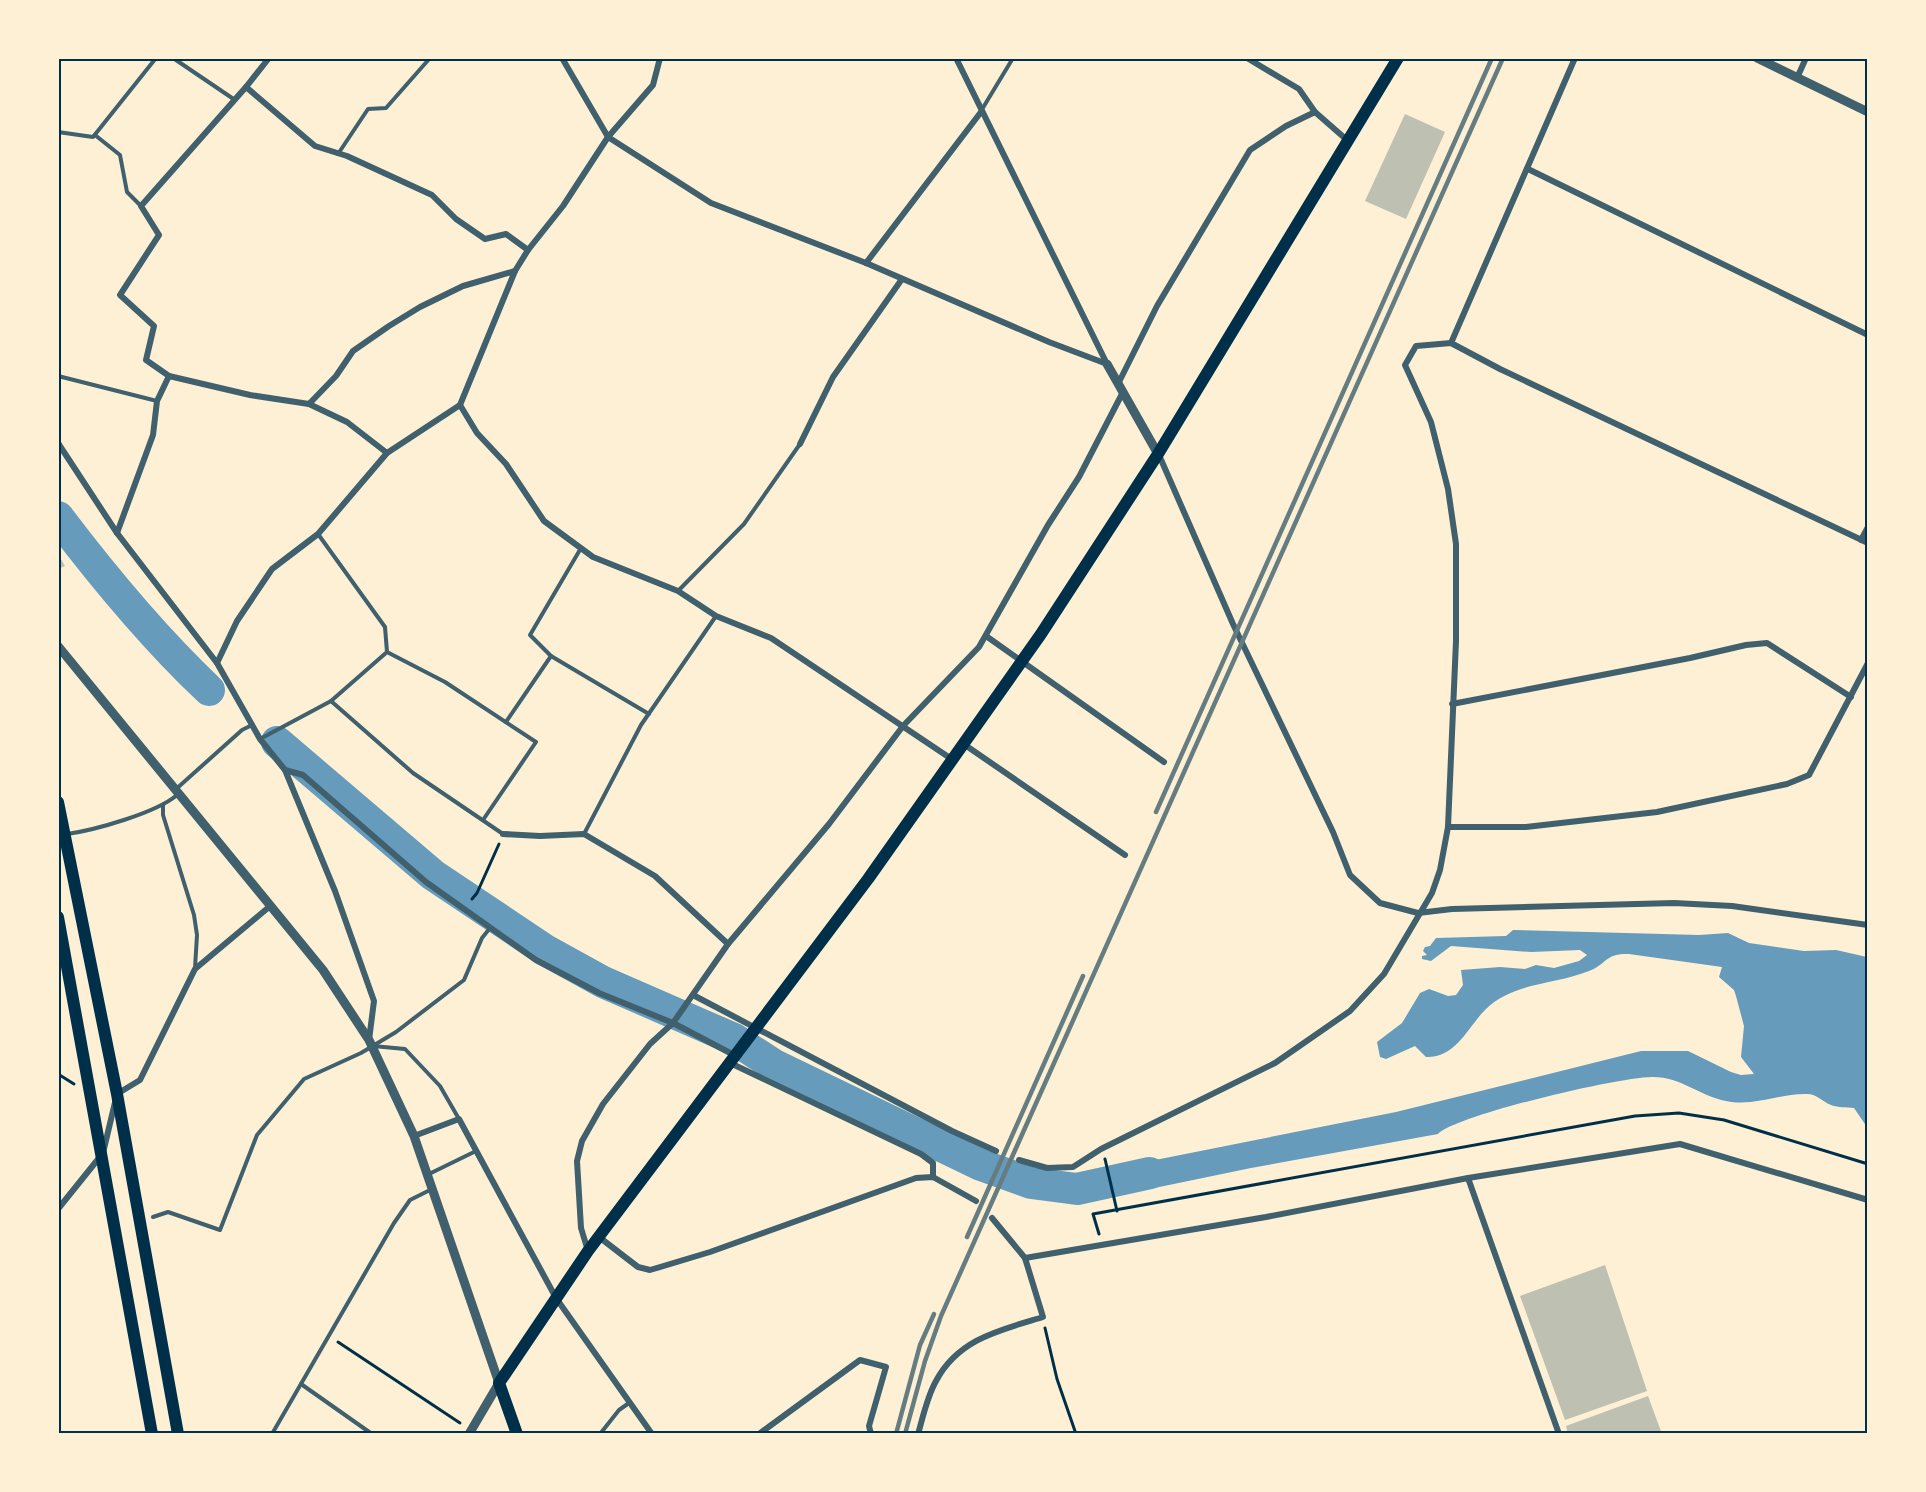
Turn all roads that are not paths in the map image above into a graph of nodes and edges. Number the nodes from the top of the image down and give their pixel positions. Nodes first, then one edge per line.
1 (156, 58) edge
2 (172, 58) edge
3 (269, 58) edge
4 (430, 58) edge
5 (562, 58) edge
6 (660, 58) edge
7 (956, 58) edge
8 (1013, 58) edge
9 (1247, 58) edge
10 (1398, 58) edge
11 (1575, 58) edge
12 (1757, 58) edge
13 (1806, 58) edge
14 (1797, 78) junction
15 (246, 87) junction
16 (235, 100) junction
17 (981, 112) junction
18 (1315, 112) junction
19 (1868, 112) edge
20 (58, 132) edge
21 (95, 135) junction
22 (608, 136) junction
23 (1347, 140) junction
24 (338, 154) junction
25 (1528, 169) junction
26 (141, 206) junction
27 (528, 249) junction
28 (866, 262) junction
29 (515, 271) junction
30 (902, 279) junction
31 (1868, 335) edge
32 (1451, 343) junction
33 (1107, 364) junction
34 (58, 376) edge
35 (169, 376) junction
36 (1120, 388) junction
37 (157, 401) junction
38 (309, 404) junction
39 (460, 405) junction
40 (58, 443) edge
41 (800, 444) joint
42 (387, 453) junction
43 (1158, 454) junction
44 (1868, 527) edge
45 (117, 533) junction
46 (318, 534) junction
47 (1864, 542) edge
48 (581, 548) junction
49 (678, 591) junction
50 (716, 616) junction
51 (986, 636) junction
52 (58, 646) edge
53 (387, 652) junction
54 (551, 656) junction
55 (1023, 661) junction
56 (217, 663) junction
57 (1868, 663) edge
58 (1851, 697) junction
59 (331, 701) junction
60 (1452, 704) junction
61 (649, 714) junction
62 (506, 722) junction
63 (252, 725) junction
64 (903, 726) junction
65 (260, 739) junction
66 (965, 745) junction
67 (954, 761) junction
68 (1164, 762) dead end
69 (285, 770) junction
70 (176, 792) junction
71 (58, 802) edge
72 (163, 805) junction
73 (483, 820) junction
74 (1448, 826) junction
75 (66, 834) junction
76 (503, 834) joint
77 (584, 834) junction
78 (1125, 855) dead end
79 (269, 907) junction
80 (1418, 913) junction
81 (58, 917) edge
82 (1868, 925) edge
83 (490, 928) junction
84 (728, 944) junction
85 (195, 969) junction
86 (691, 998) junction
87 (673, 1023) junction
88 (754, 1031) junction
89 (370, 1043) junction
90 (731, 1059) junction
91 (117, 1094) junction
92 (459, 1119) junction
93 (414, 1136) junction
94 (476, 1151) junction
95 (996, 1151) dead end
96 (103, 1153) junction
97 (1019, 1160) dead end
98 (427, 1175) junction
99 (933, 1177) junction
100 (1468, 1178) junction
101 (432, 1190) junction
102 (1868, 1200) edge
103 (976, 1201) dead end
104 (58, 1209) edge
105 (153, 1217) dead end
106 (992, 1218) dead end
107 (598, 1237) junction
108 (588, 1251) junction
109 (1025, 1258) junction
110 (556, 1298) junction
111 (499, 1383) junction
112 (301, 1384) junction
113 (629, 1403) junction
114 (470, 1432) edge
115 (152, 1434) edge
116 (178, 1434) edge
117 (272, 1434) edge
118 (372, 1434) edge
119 (517, 1434) edge
120 (600, 1434) edge
121 (652, 1434) edge
122 (759, 1434) edge
123 (871, 1434) edge
124 (918, 1434) edge
125 (1559, 1434) edge

1 - 21 lane
2 - 16 lane
3 - 15 street
4 - 24 lane
5 - 22 street
6 - 22 street
7 - 17 street
8 - 17 lane
9 - 18 street
10 - 23 main road
11 - 25 street
12 - 14 street
13 - 14 street
14 - 19 street
15 - 16 street
15 - 24 street
16 - 26 street
17 - 28 street
17 - 33 street
18 - 23 street
18 - 36 street
20 - 21 lane
21 - 26 lane
22 - 27 street
22 - 28 street
23 - 43 main road
24 - 27 street
25 - 31 street
25 - 32 street
26 - 35 street
27 - 29 street
28 - 30 street
29 - 38 street
29 - 39 street
30 - 33 street
30 - 41 street
32 - 47 street
32 - 60 street
33 - 36 street
34 - 37 lane
35 - 37 street
35 - 38 street
36 - 43 street
36 - 51 street
37 - 45 street
38 - 42 street
39 - 42 street
39 - 48 street
40 - 45 street
41 - 49 lane
42 - 46 street
43 - 55 main road
43 - 80 street
44 - 47 street
45 - 56 street
46 - 53 lane
46 - 56 street
48 - 49 street
48 - 54 lane
49 - 50 street
50 - 61 lane
50 - 64 street
51 - 55 street
51 - 64 street
52 - 70 street
53 - 59 lane
53 - 62 lane
54 - 61 lane
54 - 62 lane
55 - 66 main road
55 - 68 street
56 - 63 street
57 - 58 street
58 - 60 street
58 - 74 street
59 - 65 lane
59 - 73 lane
60 - 74 street
61 - 77 lane
62 - 73 lane
63 - 65 street
63 - 70 lane
64 - 67 street
64 - 84 street
65 - 69 street
66 - 67 main road
66 - 78 street
67 - 88 main road
69 - 83 street
69 - 89 street
70 - 72 lane
70 - 79 street
71 - 75 main road
72 - 75 lane
72 - 85 lane
73 - 76 lane
74 - 80 street
75 - 91 main road
76 - 77 street
77 - 84 street
79 - 85 street
79 - 89 street
80 - 82 street
80 - 97 street
81 - 96 main road
83 - 87 street
83 - 89 lane
84 - 86 street
85 - 91 street
86 - 87 street
86 - 88 street
87 - 90 street
87 - 108 street
88 - 90 main road
88 - 95 street
89 - 92 lane
89 - 93 street
89 - 105 lane
90 - 99 street
90 - 107 main road
91 - 96 street
91 - 116 main road
92 - 93 street
92 - 94 street
93 - 98 street
94 - 98 lane
94 - 110 street
96 - 104 street
96 - 115 main road
98 - 101 street
99 - 103 street
99 - 107 street
100 - 102 street
100 - 109 street
100 - 125 street
101 - 111 street
101 - 112 lane
106 - 109 street
107 - 108 main road
108 - 110 main road
109 - 124 street
110 - 111 main road
110 - 113 street
111 - 114 street
111 - 119 main road
112 - 117 lane
112 - 118 lane
113 - 120 lane
113 - 121 street
122 - 123 street

